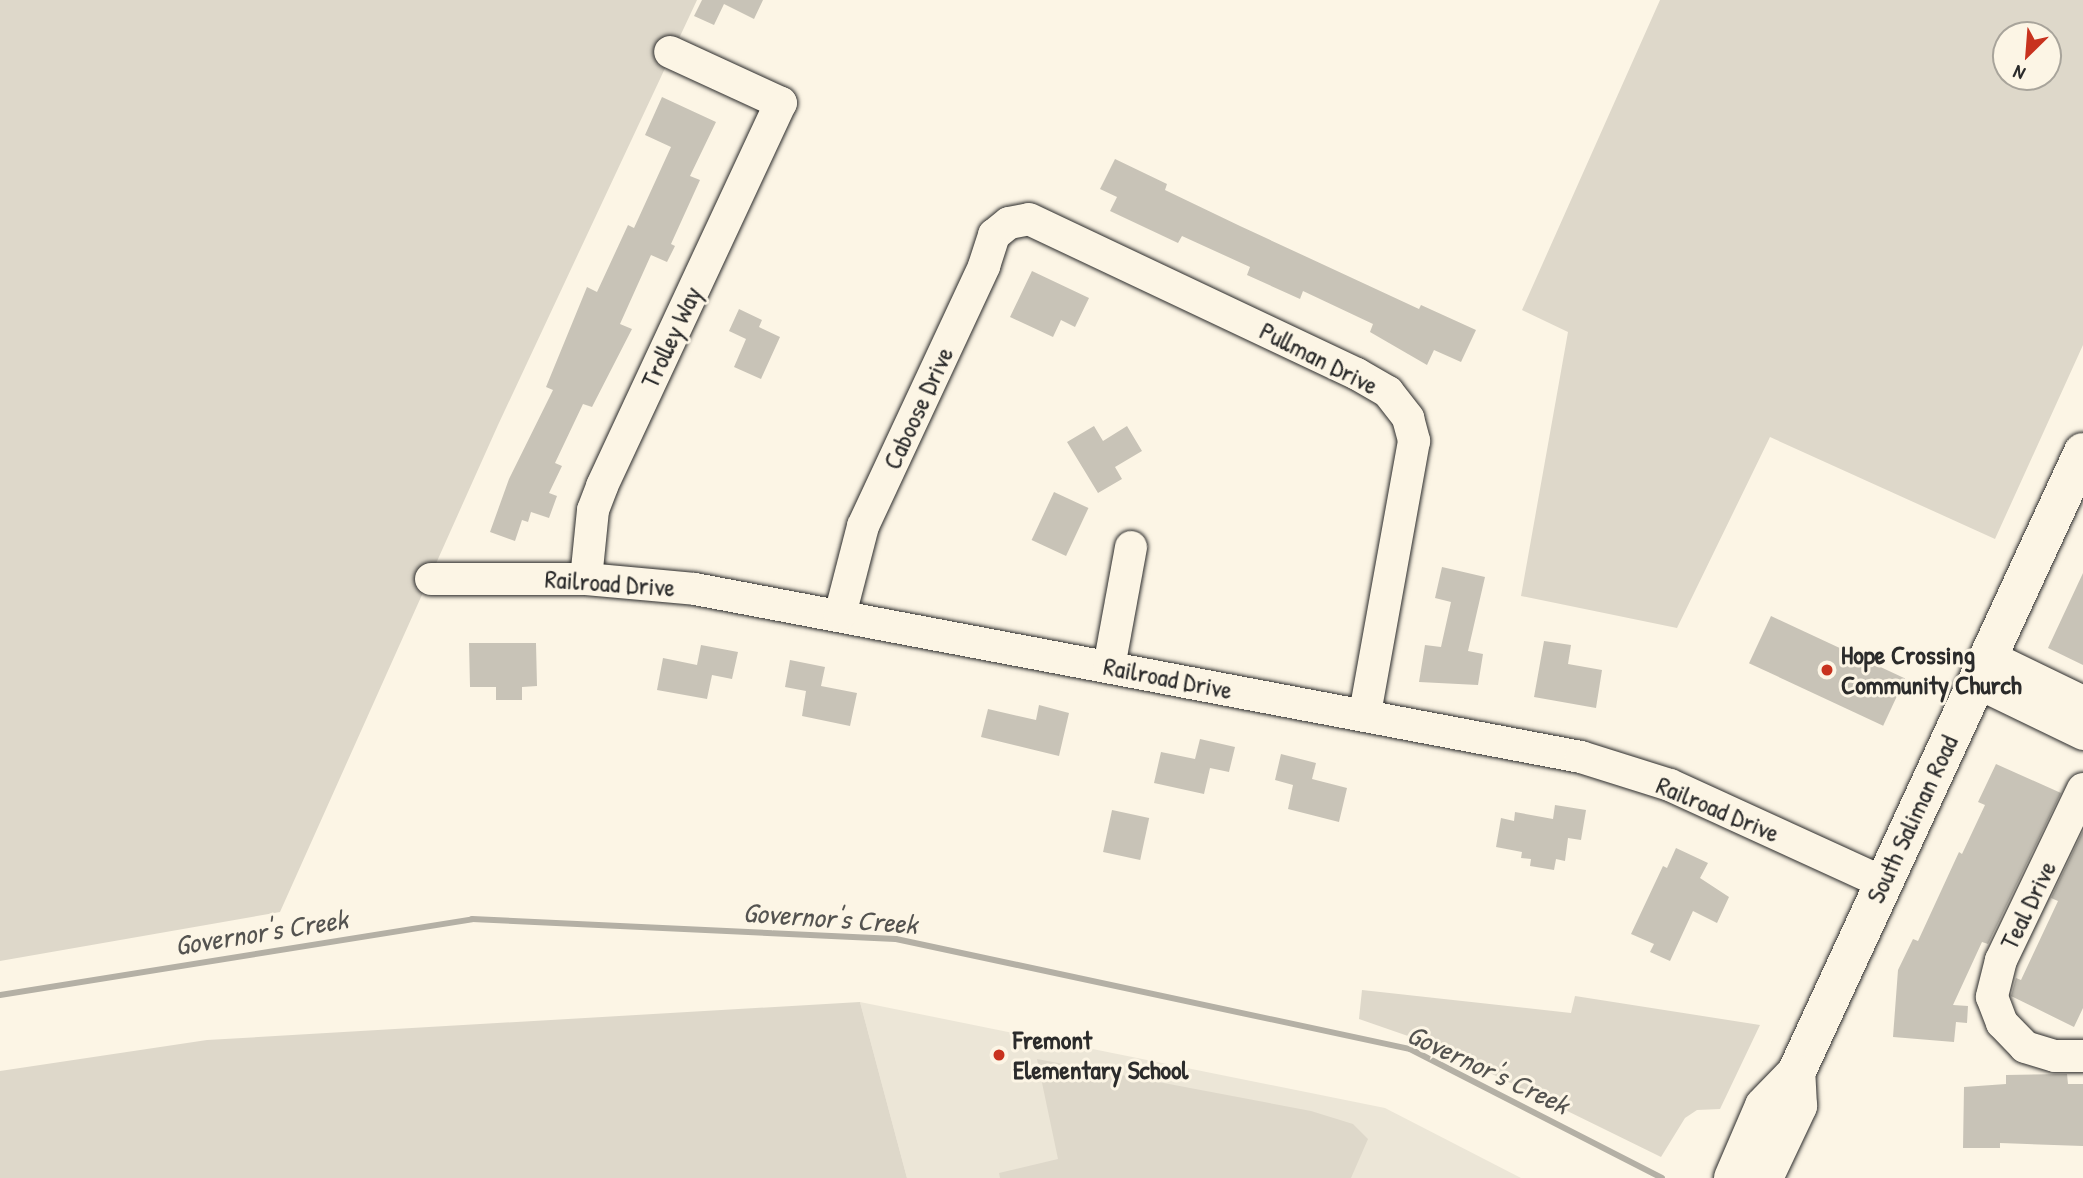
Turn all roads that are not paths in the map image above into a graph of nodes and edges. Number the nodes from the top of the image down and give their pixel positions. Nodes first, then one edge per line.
1 (670, 52) dead end
2 (1022, 219) joint
3 (2083, 452) edge
4 (1130, 547) dead end
5 (431, 579) dead end
6 (586, 579) junction
7 (840, 615) junction
8 (1110, 667) junction
9 (1982, 669) junction
10 (2063, 703) edge
11 (1365, 714) junction
12 (2083, 734) edge
13 (2083, 789) edge
14 (1882, 882) junction
15 (2083, 1056) edge
16 (1796, 1073) junction
17 (1733, 1178) edge
18 (1764, 1178) edge

1 - 6 street, Trolley Way
2 - 7 street, Caboose Drive
2 - 11 street, Pullman Drive
3 - 9 main road, South Saliman Road
4 - 8 street
5 - 6 street, Railroad Drive
6 - 7 street, Railroad Drive
7 - 8 street, Railroad Drive
8 - 11 street, Railroad Drive
9 - 10 street
9 - 14 main road, South Saliman Road
10 - 12 street
11 - 14 street, Railroad Drive
13 - 15 street, Teal Drive
14 - 16 main road, South Saliman Road
16 - 17 main road, South Saliman Road
16 - 18 main road, South Saliman Road

